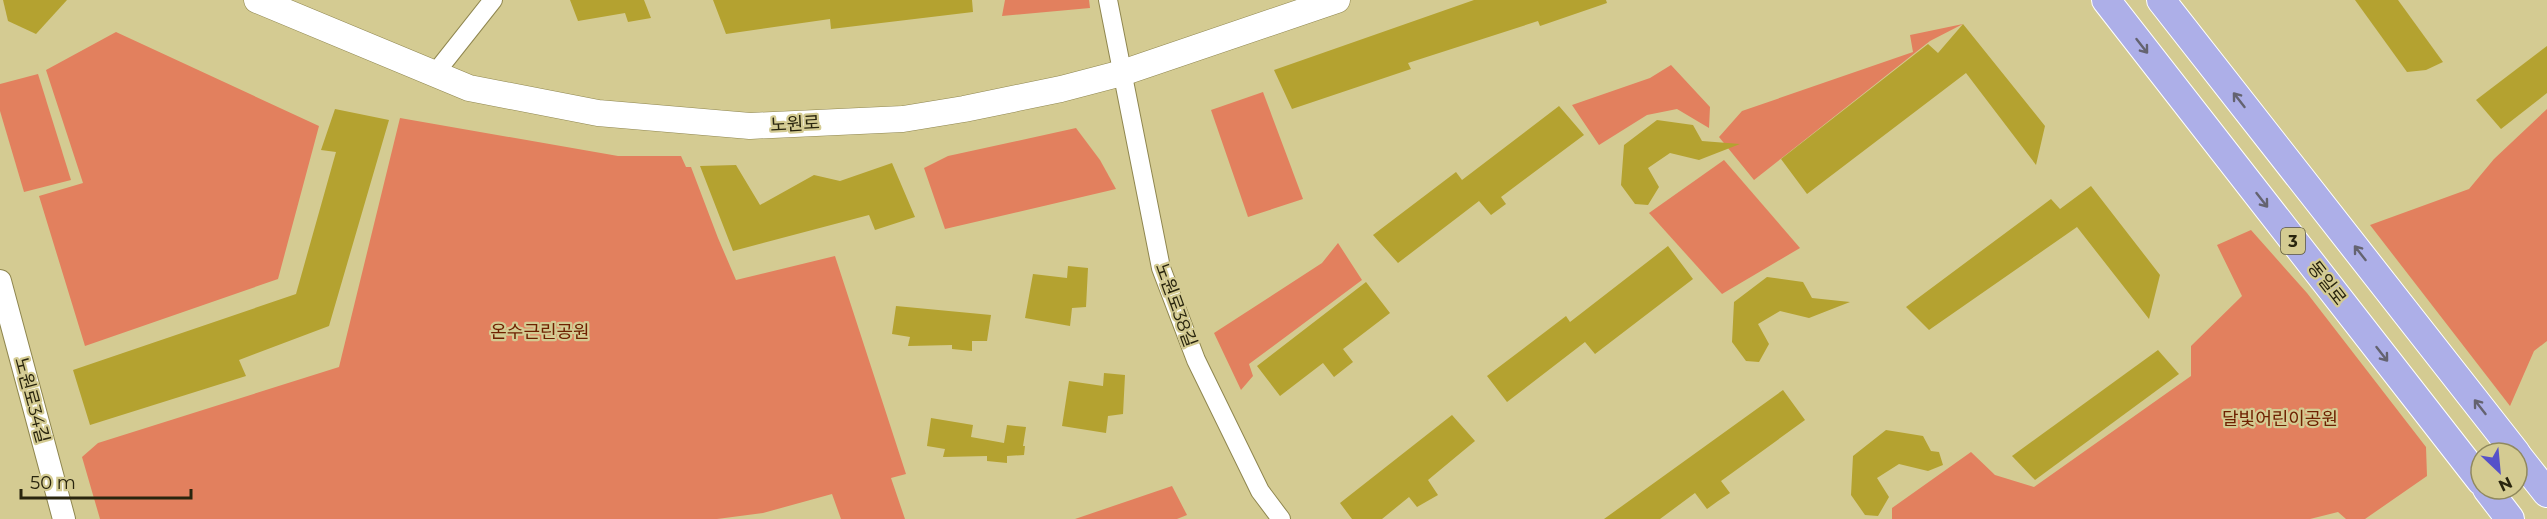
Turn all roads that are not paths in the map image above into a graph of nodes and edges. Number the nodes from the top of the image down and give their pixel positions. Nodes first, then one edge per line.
1 (257, 0) edge
2 (493, 0) edge
3 (1108, 0) edge
4 (1337, 0) edge
5 (2106, 0) edge
6 (2161, 0) edge
7 (436, 72) junction
8 (1122, 73) junction
9 (0, 281) edge
10 (2506, 441) edge
11 (2469, 466) edge
12 (2529, 470) edge
13 (2547, 493) edge
14 (2497, 501) edge
15 (64, 519) edge
16 (1281, 519) edge
17 (2511, 519) edge

1 - 7 main road, 노원로
2 - 7 street
3 - 8 street, 노원로38길
4 - 8 main road, 노원로
5 -> 11 main road, 동일로 / 3
10 -> 6 main road
7 - 8 main road, 노원로
8 - 16 street, 노원로38길
9 - 15 street, 노원로34길
12 - 13 main road
14 - 17 main road

